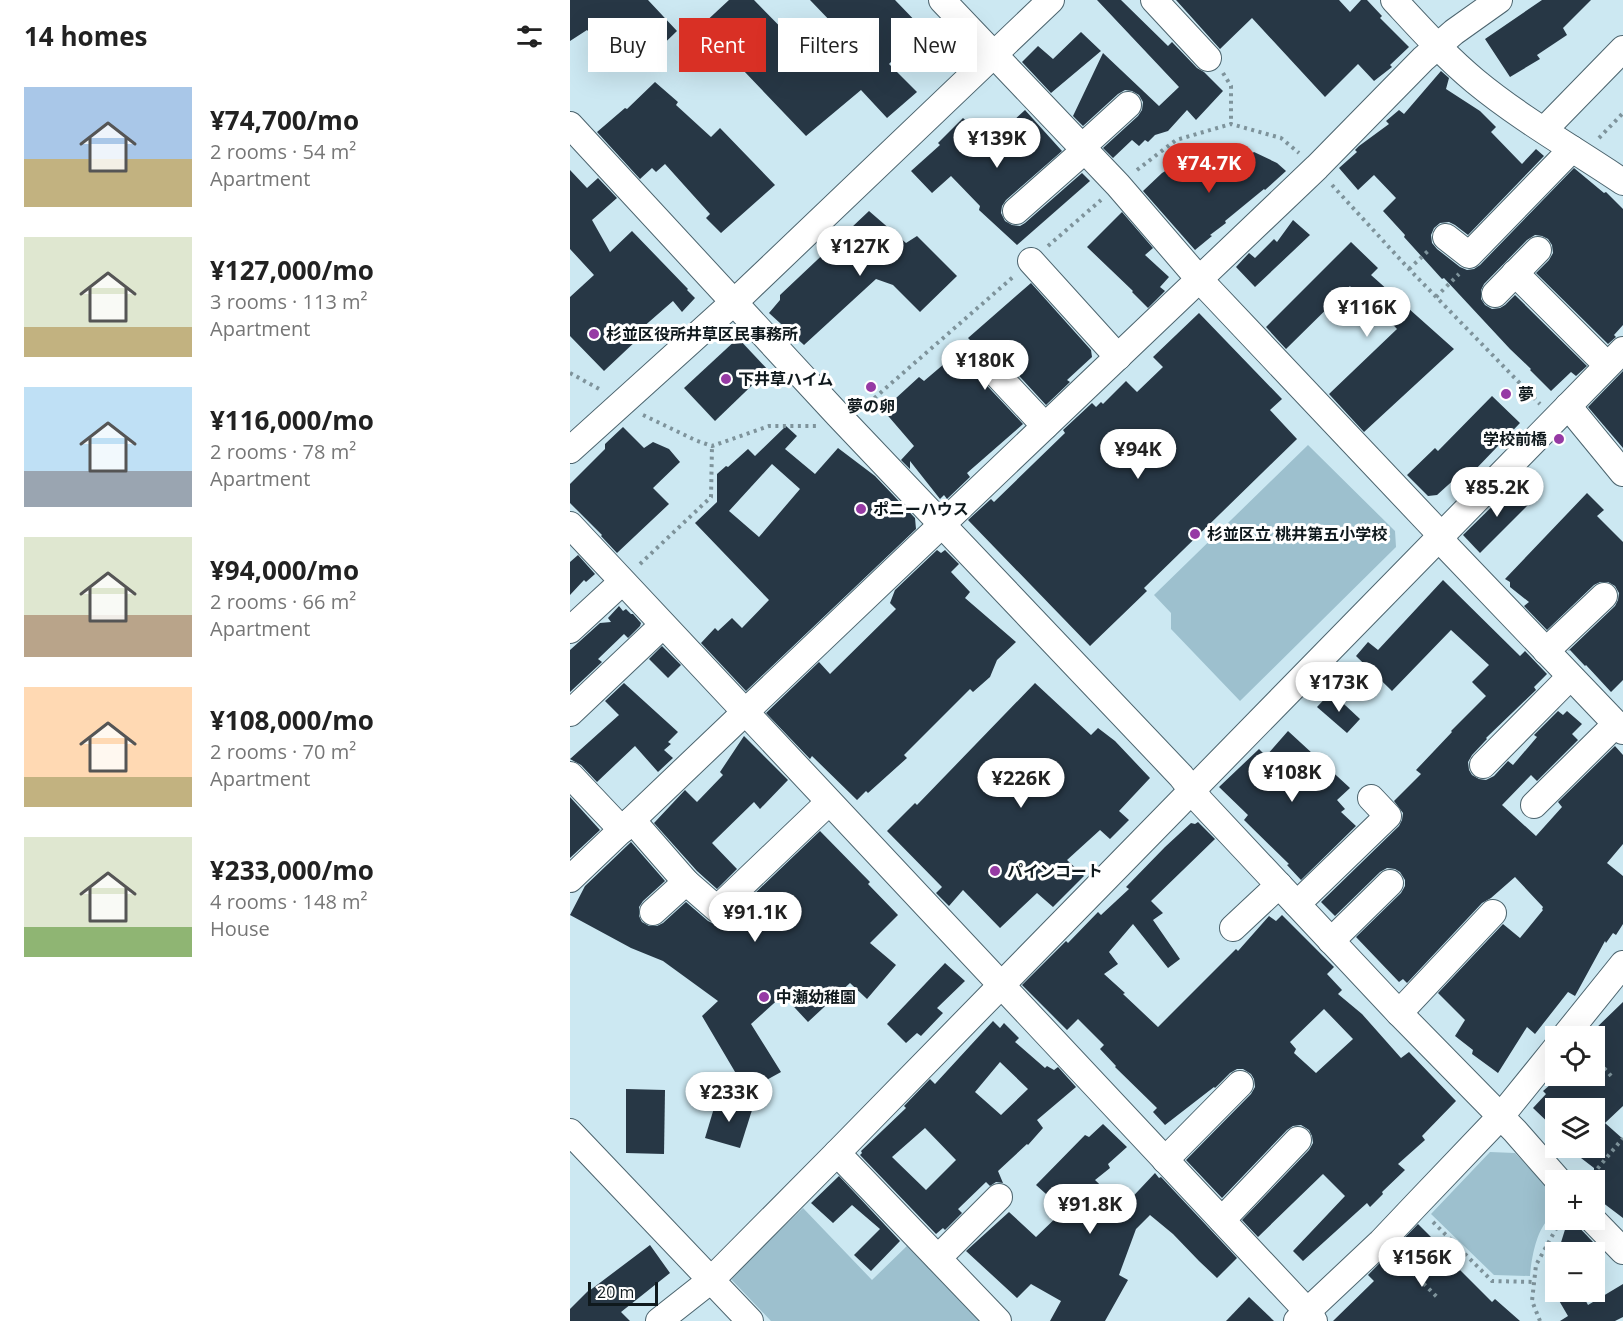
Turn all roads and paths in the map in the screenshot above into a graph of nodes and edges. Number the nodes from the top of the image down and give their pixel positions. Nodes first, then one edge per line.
1 (942, 0) edge
2 (1051, 0) edge
3 (1154, 0) edge
4 (1394, 0) edge
5 (1499, 0) edge
6 (1437, 46) junction
7 (1623, 49) edge
8 (994, 54) junction
9 (1208, 58) joint
10 (1128, 105) dead end
11 (1623, 113) edge
12 (1231, 124) dead end
13 (570, 125) edge
14 (1544, 130) junction
15 (1084, 149) junction
16 (1577, 152) junction
17 (1623, 182) edge
18 (1016, 211) dead end
19 (1446, 237) dead end
20 (1538, 250) dead end
21 (1031, 261) dead end
22 (1515, 273) junction
23 (1199, 279) junction
24 (1495, 294) dead end
25 (734, 302) junction
26 (1118, 357) junction
27 (1615, 357) edge
28 (988, 365) dead end
29 (1568, 406) junction
30 (1045, 426) junction
31 (712, 446) dead end
32 (570, 450) edge
33 (1623, 473) edge
34 (570, 525) edge
35 (943, 525) junction
36 (1441, 535) junction
37 (622, 582) junction
38 (1604, 596) dead end
39 (663, 625) junction
40 (570, 630) edge
41 (1546, 651) junction
42 (1570, 677) junction
43 (570, 713) edge
44 (745, 713) junction
45 (1618, 720) edge
46 (1483, 765) dead end
47 (570, 775) edge
48 (1192, 789) junction
49 (829, 802) junction
50 (1534, 805) dead end
51 (1380, 807) dead end
52 (627, 825) junction
53 (570, 879) edge
54 (686, 882) junction
55 (1390, 883) dead end
56 (1279, 885) junction
57 (1297, 904) junction
58 (653, 912) dead end
59 (1493, 913) dead end
60 (1233, 928) dead end
61 (1331, 941) junction
62 (1623, 964) edge
63 (1000, 985) junction
64 (1399, 1013) junction
65 (1572, 1026) edge
66 (1545, 1062) edge
67 (1605, 1069) edge
68 (1612, 1077) dead end
69 (1240, 1084) dead end
70 (1501, 1116) junction
71 (570, 1132) edge
72 (1623, 1138) edge
73 (1298, 1140) dead end
74 (837, 1153) junction
75 (1165, 1160) junction
76 (1549, 1170) edge
77 (1596, 1170) edge
78 (999, 1197) dead end
79 (1416, 1205) junction
80 (1222, 1220) junction
81 (1555, 1230) edge
82 (1603, 1230) edge
83 (1381, 1242) junction
84 (1623, 1251) edge
85 (938, 1258) junction
86 (711, 1280) junction
87 (1534, 1282) junction
88 (1438, 1298) dead end
89 (1306, 1318) edge
90 (659, 1321) edge
91 (750, 1321) edge
92 (998, 1321) edge
93 (1540, 1321) edge

1 - 8 street
2 - 8 street
3 - 9 street
4 - 6 street
5 - 6 street
6 - 14 street
6 - 23 street
7 - 14 street
8 - 15 street
8 - 25 street
9 - 12 path
10 - 15 street
11 - 16 path
13 - 25 street
14 - 16 street
15 - 18 street
15 - 23 street
16 - 17 street
16 - 19 street
20 - 22 street
21 - 26 street
22 - 24 street
22 - 27 street
23 - 26 street
23 - 36 street
25 - 32 street
25 - 35 street
26 - 30 street
27 - 29 street
28 - 30 street
29 - 33 street
29 - 36 street
30 - 35 street
31 - 37 path
34 - 37 street
35 - 44 street
35 - 48 street
36 - 41 street
36 - 48 street
37 - 39 street
37 - 40 street
38 - 41 street
39 - 43 street
39 - 44 street
41 - 42 street
42 - 45 street
42 - 46 street
44 - 49 street
44 - 52 street
45 - 50 street
47 - 52 street
48 - 56 street
48 - 63 street
49 - 54 street
49 - 63 street
51 - 57 street
52 - 53 street
52 - 54 street
54 - 58 street
55 - 61 street
56 - 57 street
56 - 60 street
57 - 61 street
59 - 64 street
61 - 64 street
62 - 65 street
63 - 74 street
63 - 75 street
64 - 70 street
66 - 70 street
67 - 68 path
69 - 75 street
70 - 76 street
70 - 79 street
71 - 86 street
72 - 77 path
73 - 80 street
74 - 85 street
74 - 86 street
75 - 80 street
78 - 85 street
79 - 83 street
79 - 87 path
80 - 89 street
81 - 87 path
82 - 84 street
83 - 88 path
83 - 89 street
85 - 92 street
86 - 90 street
86 - 91 street
87 - 93 path

